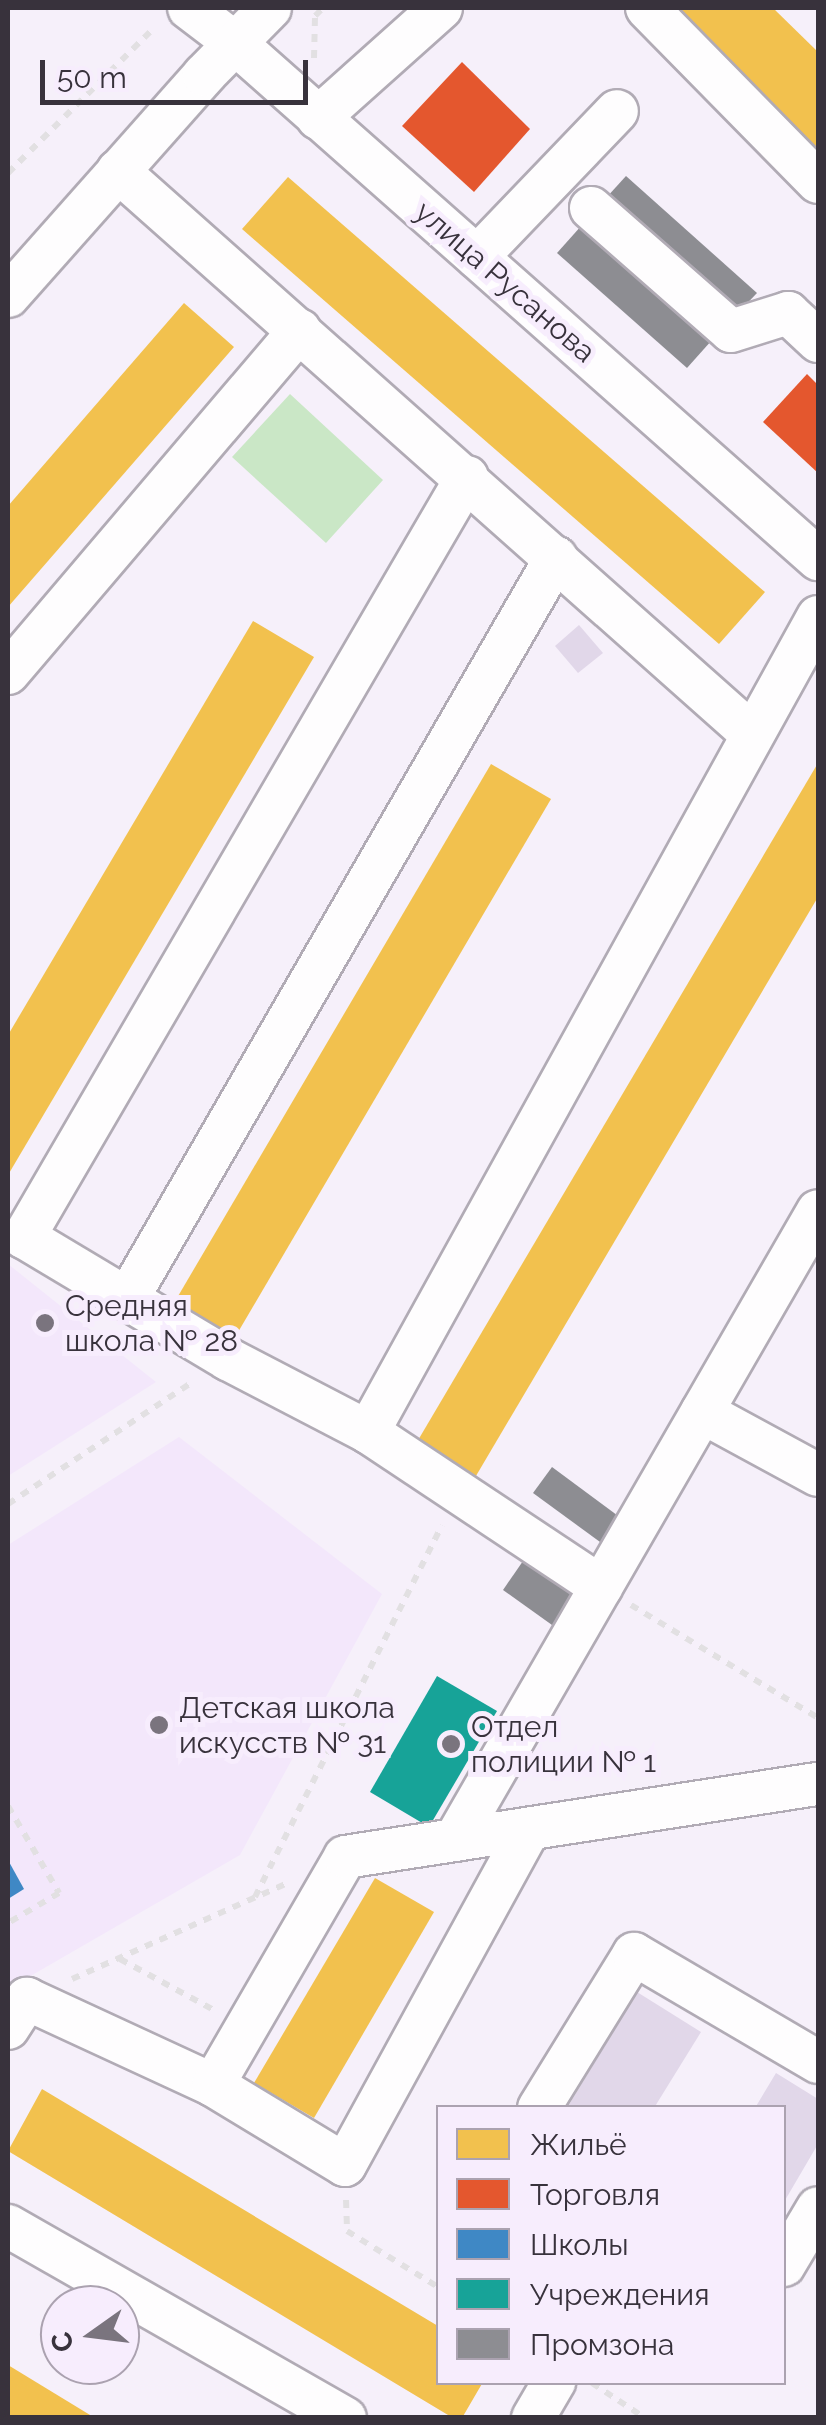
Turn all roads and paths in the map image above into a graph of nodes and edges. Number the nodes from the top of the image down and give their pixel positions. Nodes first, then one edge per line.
1 (189, 8) edge
2 (270, 8) edge
3 (323, 8) edge
4 (441, 8) edge
5 (647, 8) edge
6 (152, 30) dead end
7 (235, 43) junction
8 (314, 58) dead end
9 (616, 110) dead end
10 (318, 118) junction
11 (118, 171) junction
12 (8, 173) edge
13 (818, 182) edge
14 (591, 208) dead end
15 (476, 257) junction
16 (8, 296) edge
17 (300, 330) junction
18 (818, 341) edge
19 (467, 477) junction
20 (556, 558) junction
21 (818, 559) edge
22 (818, 617) edge
23 (8, 672) edge
24 (752, 734) junction
25 (818, 1211) edge
26 (129, 1296) junction
27 (228, 1359) junction
28 (702, 1412) junction
29 (368, 1432) junction
30 (818, 1474) edge
31 (458, 1492) junction
32 (8, 1504) edge
33 (601, 1586) junction
34 (818, 1718) edge
35 (818, 1784) edge
36 (8, 1806) edge
37 (529, 1828) junction
38 (455, 1840) junction
39 (291, 1881) dead end
40 (255, 1898) junction
41 (8, 1923) edge
42 (119, 1958) junction
43 (17, 2014) edge
44 (246, 2028) junction
45 (818, 2062) edge
46 (213, 2085) junction
47 (542, 2105) edge
48 (345, 2165) junction
49 (818, 2208) edge
50 (8, 2226) edge
51 (786, 2262) edge
52 (436, 2287) edge
53 (552, 2385) edge
54 (596, 2385) edge
55 (345, 2418) edge
56 (533, 2418) edge
57 (645, 2418) edge

1 - 7 street, улица Русанова
2 - 7 street
3 - 8 path
4 - 10 street
5 - 13 street
6 - 12 path
7 - 10 street, улица Русанова
7 - 11 street
9 - 15 street
10 - 15 street, улица Русанова
11 - 16 street
11 - 17 street
14 - 18 street
15 - 21 street, улица Русанова
17 - 19 street
17 - 23 street
19 - 20 street
19 - 26 street
20 - 24 street
20 - 26 street
22 - 24 street
24 - 29 street
25 - 28 street
26 - 27 street
27 - 29 street
27 - 32 path
28 - 30 street
28 - 33 street
29 - 31 street
31 - 33 street
31 - 40 path
33 - 34 path
33 - 38 street
35 - 37 street
36 - 41 path
37 - 38 street
37 - 48 street
38 - 44 street
39 - 40 path
40 - 42 path
42 - 43 path
42 - 44 path
43 - 46 street
44 - 46 street
45 - 47 street
46 - 48 street
48 - 52 path
49 - 51 street
50 - 55 street
53 - 56 street
54 - 57 path

